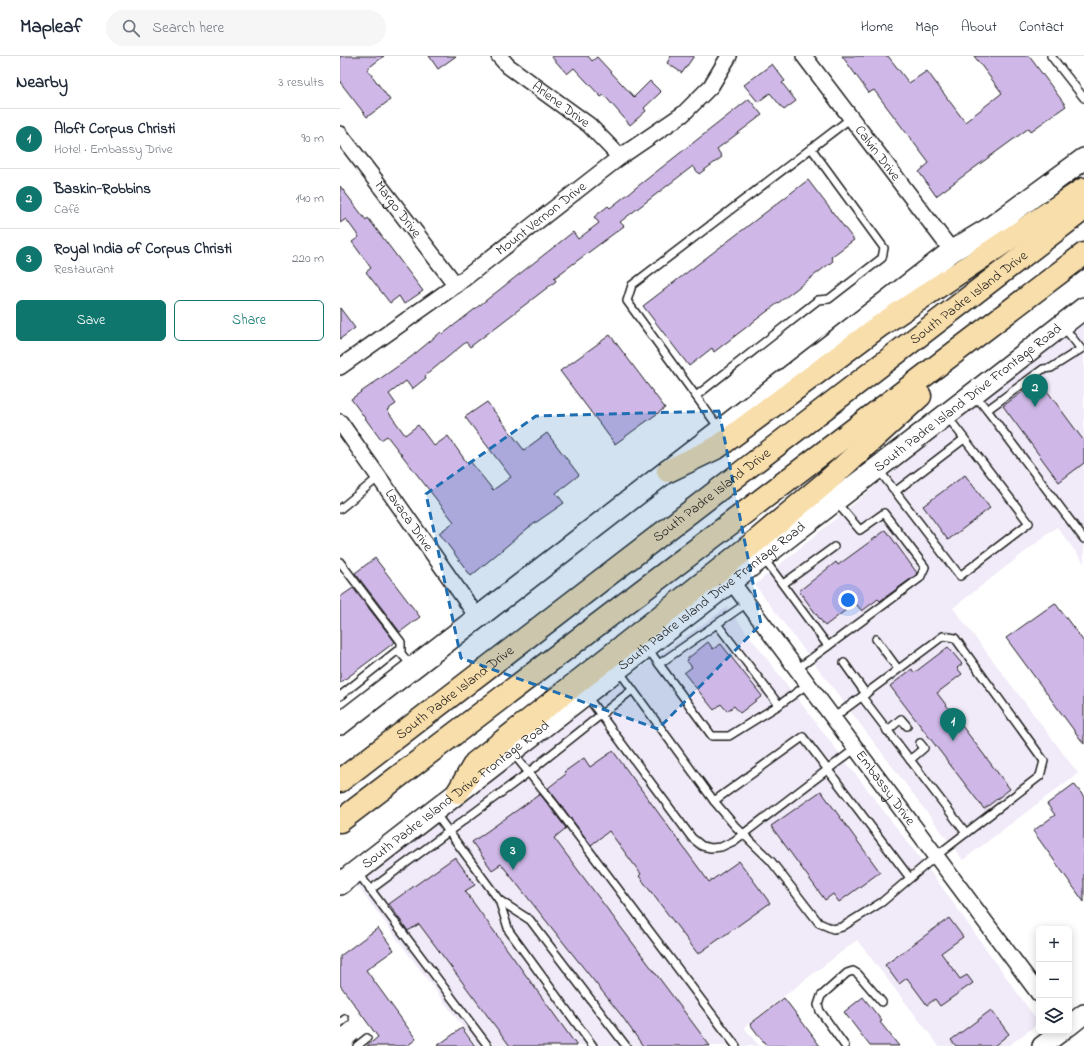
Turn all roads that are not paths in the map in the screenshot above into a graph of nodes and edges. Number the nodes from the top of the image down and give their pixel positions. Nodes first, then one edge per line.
1 (499, 56) edge
2 (729, 56) edge
3 (804, 56) edge
4 (1051, 56) edge
5 (1084, 98) edge
6 (851, 118) junction
7 (340, 134) edge
8 (811, 148) junction
9 (620, 157) junction
10 (1084, 159) edge
11 (1084, 189) edge
12 (1084, 209) edge
13 (952, 250) junction
14 (1084, 254) edge
15 (456, 285) junction
16 (1084, 308) edge
17 (1062, 325) junction
18 (942, 364) junction
19 (340, 368) edge
20 (974, 392) junction
21 (696, 396) junction
22 (987, 410) junction
23 (946, 414) junction
24 (340, 422) edge
25 (721, 430) junction
26 (964, 438) junction
27 (877, 467) junction
28 (668, 471) junction
29 (378, 477) junction
30 (896, 491) junction
31 (835, 500) junction
32 (340, 509) edge
33 (1084, 539) edge
34 (834, 547) dead end
35 (763, 556) junction
36 (340, 562) edge
37 (731, 581) junction
38 (783, 584) junction
39 (747, 603) junction
40 (478, 618) junction
41 (716, 624) junction
42 (876, 639) dead end
43 (828, 646) junction
44 (646, 647) junction
45 (401, 651) junction
46 (844, 663) dead end
47 (659, 664) junction
48 (414, 668) junction
49 (618, 669) junction
50 (797, 669) junction
51 (898, 670) junction
52 (808, 684) junction
53 (632, 690) junction
54 (586, 694) junction
55 (864, 695) junction
56 (340, 696) edge
57 (779, 705) junction
58 (600, 714) junction
59 (344, 718) edge
60 (834, 718) junction
61 (907, 726) dead end
62 (887, 731) junction
63 (920, 742) dead end
64 (856, 748) junction
65 (512, 751) junction
66 (910, 760) junction
67 (828, 770) junction
68 (529, 772) junction
69 (340, 781) edge
70 (458, 792) junction
71 (714, 801) junction
72 (434, 811) junction
73 (340, 821) edge
74 (448, 832) junction
75 (966, 833) junction
76 (744, 835) junction
77 (936, 856) junction
78 (356, 871) junction
79 (910, 878) junction
80 (340, 884) edge
81 (370, 890) junction
82 (499, 900) junction
83 (1036, 990) edge
84 (882, 1002) dead end
85 (1084, 1014) edge
86 (1072, 1024) edge
87 (1058, 1034) edge
88 (367, 1038) dead end
89 (356, 1046) edge
90 (488, 1046) edge
91 (593, 1046) edge
92 (626, 1046) edge
93 (736, 1046) edge
94 (845, 1046) edge
95 (1042, 1046) edge

1 - 9 street, Arlene Drive
2 - 9 street, Mount Vernon Drive
3 - 6 street, Calvin Drive
4 - 5 lane
6 - 8 lane
6 - 13 street, Calvin Drive
7 - 15 street, Margo Drive
8 - 21 lane
8 - 21 lane
9 - 15 street, Mount Vernon Drive
10 - 13 main road
11 - 28 highway
12 - 69 highway, South Padre Island Drive
13 - 25 main road
14 - 18 highway
15 - 19 street, Mount Vernon Drive
16 - 17 main road, South Padre Island Drive Frontage Road
17 - 20 main road, South Padre Island Drive Frontage Road
17 - 22 lane
18 - 70 highway
18 - 73 highway
20 - 22 lane
20 - 23 main road, South Padre Island Drive Frontage Road
21 - 25 lane
22 - 33 lane
23 - 26 lane
23 - 27 main road, South Padre Island Drive Frontage Road
24 - 29 street, Lavaca Drive
25 - 28 main road
26 - 30 lane
26 - 30 lane
27 - 30 lane
27 - 31 main road, South Padre Island Drive Frontage Road
28 - 40 main road
29 - 32 lane
29 - 40 street, Lavaca Drive
31 - 35 main road, South Padre Island Drive Frontage Road
31 - 43 lane
34 - 38 lane
35 - 37 main road, South Padre Island Drive Frontage Road
35 - 38 lane
36 - 45 lane
37 - 39 street, Embassy Drive
37 - 44 main road, South Padre Island Drive Frontage Road
38 - 43 lane
39 - 41 lane
39 - 50 street, Embassy Drive
40 - 48 main road
41 - 47 lane
41 - 57 lane
42 - 51 lane
43 - 50 lane
44 - 47 lane
44 - 49 main road, South Padre Island Drive Frontage Road
45 - 48 lane
45 - 56 lane
46 - 55 lane
47 - 57 lane
48 - 59 main road
49 - 53 lane
49 - 54 main road, South Padre Island Drive Frontage Road
50 - 52 street, Embassy Drive
51 - 55 lane
51 - 75 lane
52 - 57 lane
52 - 60 street, Embassy Drive
53 - 58 lane
53 - 71 lane
54 - 58 lane
54 - 65 main road, South Padre Island Drive Frontage Road
55 - 60 lane
55 - 62 lane
58 - 68 lane
58 - 76 lane
60 - 64 street, Embassy Drive
61 - 62 lane
62 - 66 lane
63 - 66 lane
64 - 67 lane
64 - 77 street, Embassy Drive
65 - 68 lane
65 - 70 main road, South Padre Island Drive Frontage Road
66 - 75 lane
67 - 71 lane
67 - 76 lane
67 - 79 lane
68 - 74 lane
68 - 93 lane
70 - 72 main road, South Padre Island Drive Frontage Road
71 - 76 lane
72 - 74 lane
72 - 78 main road, South Padre Island Drive Frontage Road
74 - 81 lane
74 - 82 lane
75 - 77 lane
76 - 79 lane
77 - 79 lane
77 - 83 street, Embassy Drive
78 - 80 main road, South Padre Island Drive Frontage Road
78 - 81 lane
81 - 90 lane
82 - 91 lane
82 - 92 lane
84 - 94 lane
85 - 86 street
87 - 95 street
88 - 89 lane

